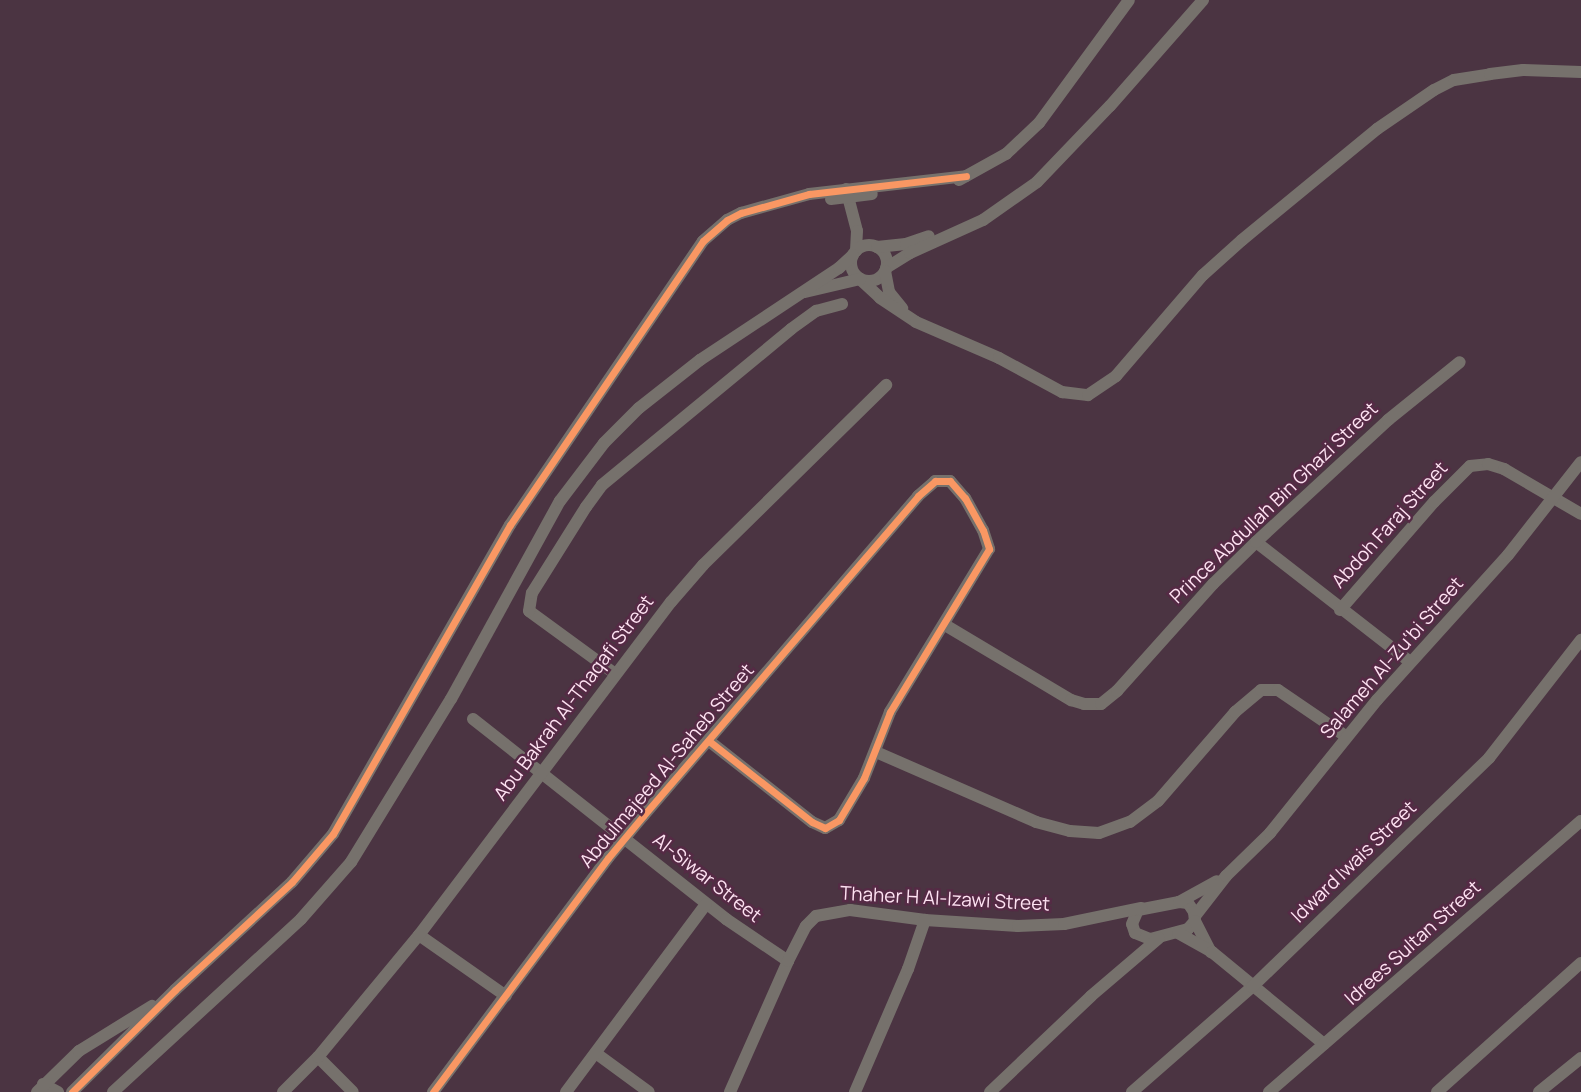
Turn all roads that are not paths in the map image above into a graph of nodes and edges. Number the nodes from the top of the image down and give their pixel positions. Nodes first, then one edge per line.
1 (1129, 0) edge
2 (1203, 0) edge
3 (1581, 72) edge
4 (1042, 174) junction
5 (851, 192) junction
6 (876, 247) junction
7 (854, 253) junction
8 (886, 270) junction
9 (860, 279) junction
10 (798, 294) junction
11 (842, 304) dead end
12 (924, 325) junction
13 (1460, 362) dead end
14 (886, 385) dead end
15 (1581, 462) edge
16 (1553, 496) junction
17 (1581, 514) edge
18 (1256, 542) junction
19 (1340, 610) junction
20 (944, 625) junction
21 (1581, 640) edge
22 (1410, 662) junction
23 (614, 673) junction
24 (473, 719) dead end
25 (1347, 737) junction
26 (709, 741) junction
27 (876, 752) junction
28 (541, 772) junction
29 (1581, 821) edge
30 (624, 838) junction
31 (1226, 876) junction
32 (1179, 902) junction
33 (706, 904) junction
34 (1141, 908) junction
35 (1101, 918) junction
36 (1195, 918) junction
37 (925, 920) junction
38 (1134, 931) junction
39 (1178, 933) junction
40 (419, 935) junction
41 (1159, 937) junction
42 (1212, 952) junction
43 (788, 961) junction
44 (1129, 961) junction
45 (1581, 963) edge
46 (1252, 988) junction
47 (175, 989) junction
48 (506, 996) junction
49 (104, 1035) junction
50 (1324, 1044) junction
51 (115, 1048) junction
52 (597, 1055) junction
53 (318, 1057) junction
54 (1581, 1058) edge
55 (1000, 1082) junction
56 (40, 1088) edge
57 (58, 1092) edge
58 (72, 1092) edge
59 (113, 1092) edge
60 (283, 1092) edge
61 (353, 1092) edge
62 (433, 1092) edge
63 (566, 1092) edge
64 (649, 1092) edge
65 (730, 1092) edge
66 (855, 1092) edge
67 (984, 1092) edge
68 (990, 1092) edge
69 (1132, 1092) edge
70 (1269, 1092) edge
71 (1437, 1092) edge
72 (1538, 1092) edge

1 - 5 street
2 - 4 street
3 - 12 street
4 - 6 street
4 - 8 street
5 - 6 street
5 - 7 street
5 - 47 street
6 - 7 street
6 - 8 street
7 - 9 street
7 - 10 street
8 - 9 street
8 - 12 street
9 - 10 street
9 - 12 street
10 - 59 street
11 - 23 street
13 - 18 street, Prince Abdullah Bin Ghazi Street
14 - 23 street, Abu Bakrah Al-Thaqafi Street
15 - 16 street, Salameh Al-Zu‘bi Street
16 - 17 street, Abdoh Faraj Street
16 - 19 street, Abdoh Faraj Street
16 - 22 street, Salameh Al-Zu‘bi Street
18 - 19 street
18 - 20 street, Prince Abdullah Bin Ghazi Street
19 - 22 street
20 - 26 street, Abdulmajeed Al-Saheb Street
20 - 27 street
21 - 46 street, Idward Iwais Street
22 - 25 street, Salameh Al-Zu‘bi Street
23 - 28 street, Abu Bakrah Al-Thaqafi Street
24 - 28 street, Al-Siwar Street
25 - 27 street
25 - 31 street, Salameh Al-Zu‘bi Street
26 - 27 street
26 - 30 street, Abdulmajeed Al-Saheb Street
28 - 30 street, Al-Siwar Street
28 - 40 street, Abu Bakrah Al-Thaqafi Street
29 - 50 street, Idrees Sultan Street
30 - 33 street, Al-Siwar Street
30 - 48 street, Abdulmajeed Al-Saheb Street
31 - 32 street, Salameh Al-Zu‘bi Street
31 - 36 street, Salameh Al-Zu‘bi Street
32 - 34 street, Salameh Al-Zu‘bi Street
32 - 36 street
33 - 43 street, Al-Siwar Street
33 - 52 street
34 - 35 street, Thaher H Al-Izawi Street
34 - 38 street
35 - 37 street, Thaher H Al-Izawi Street
35 - 38 street, Thaher H Al-Izawi Street
36 - 39 street, Salameh Al-Zu‘bi Street
36 - 42 street
37 - 43 street, Thaher H Al-Izawi Street
37 - 66 street
38 - 41 street, Thaher H Al-Izawi Street
38 - 44 street
39 - 41 street
39 - 42 street
40 - 48 street
40 - 53 street, Abu Bakrah Al-Thaqafi Street
41 - 44 street
42 - 46 street
43 - 65 street, Thaher H Al-Izawi Street
44 - 55 street
45 - 71 street
46 - 50 street
46 - 69 street, Idward Iwais Street
47 - 49 street
47 - 51 street
48 - 62 street, Abdulmajeed Al-Saheb Street
49 - 51 street
49 - 56 street
50 - 70 street, Idrees Sultan Street
51 - 58 street
52 - 63 street
52 - 64 street
53 - 60 street, Abu Bakrah Al-Thaqafi Street
53 - 61 street
54 - 72 street
55 - 67 street
55 - 68 street
56 - 57 street

